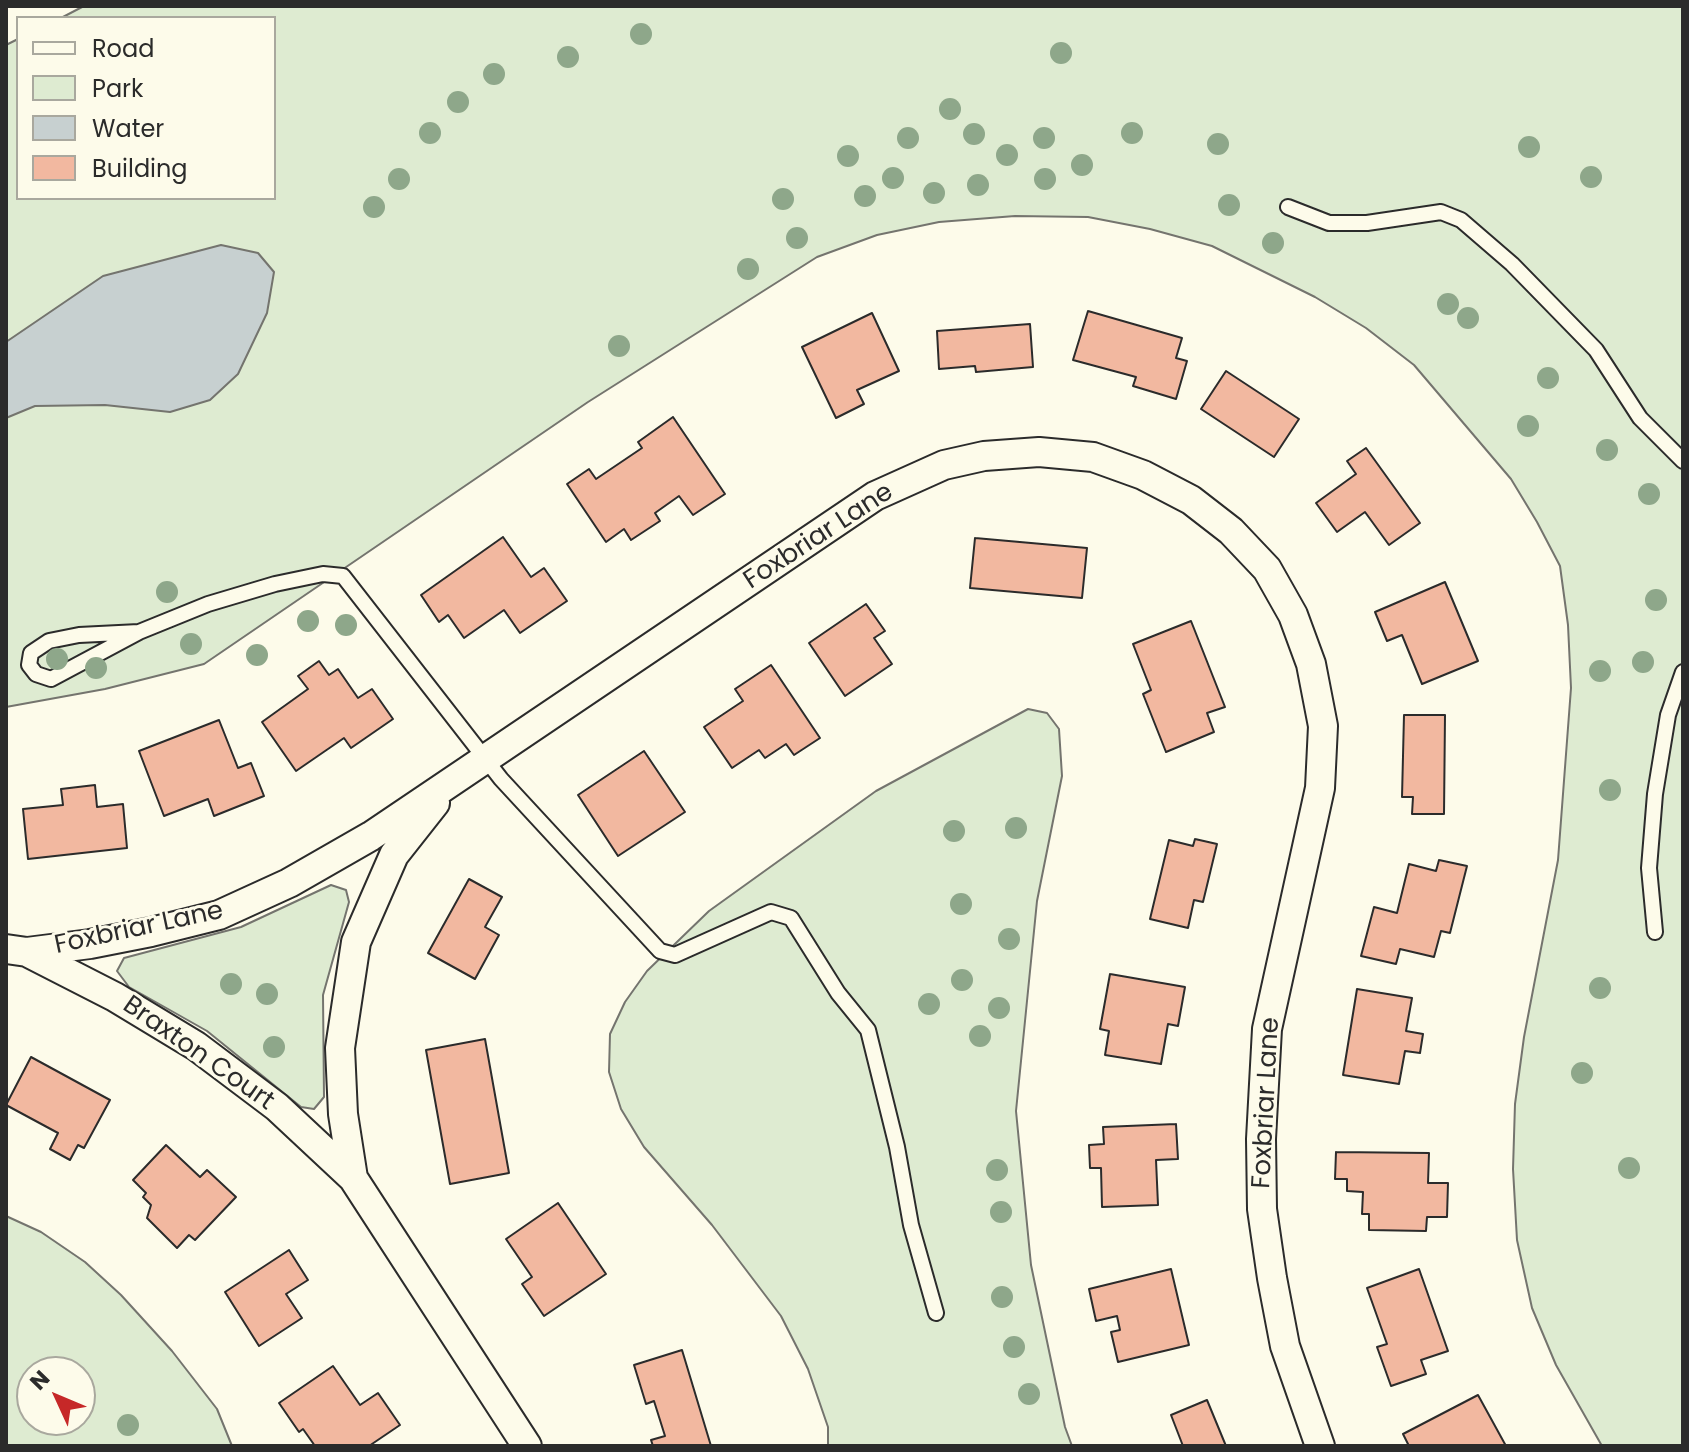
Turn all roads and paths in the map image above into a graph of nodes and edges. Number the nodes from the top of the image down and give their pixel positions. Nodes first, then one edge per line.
1 (1288, 207) dead end
2 (1683, 461) edge
3 (139, 632) junction
4 (1683, 672) edge
5 (484, 759) junction
6 (453, 781) junction
7 (1655, 932) dead end
8 (16, 950) edge
9 (353, 1178) junction
10 (936, 1313) dead end
11 (527, 1446) edge
12 (1320, 1446) edge

1 - 2 lane
3 - 3 lane
3 - 5 lane
4 - 7 lane
5 - 6 street, Foxbriar Lane
5 - 10 lane
5 - 12 street, Foxbriar Lane
6 - 8 street, Foxbriar Lane
6 - 9 street, Braxton Court
8 - 9 street, Braxton Court
9 - 11 street, Braxton Court

